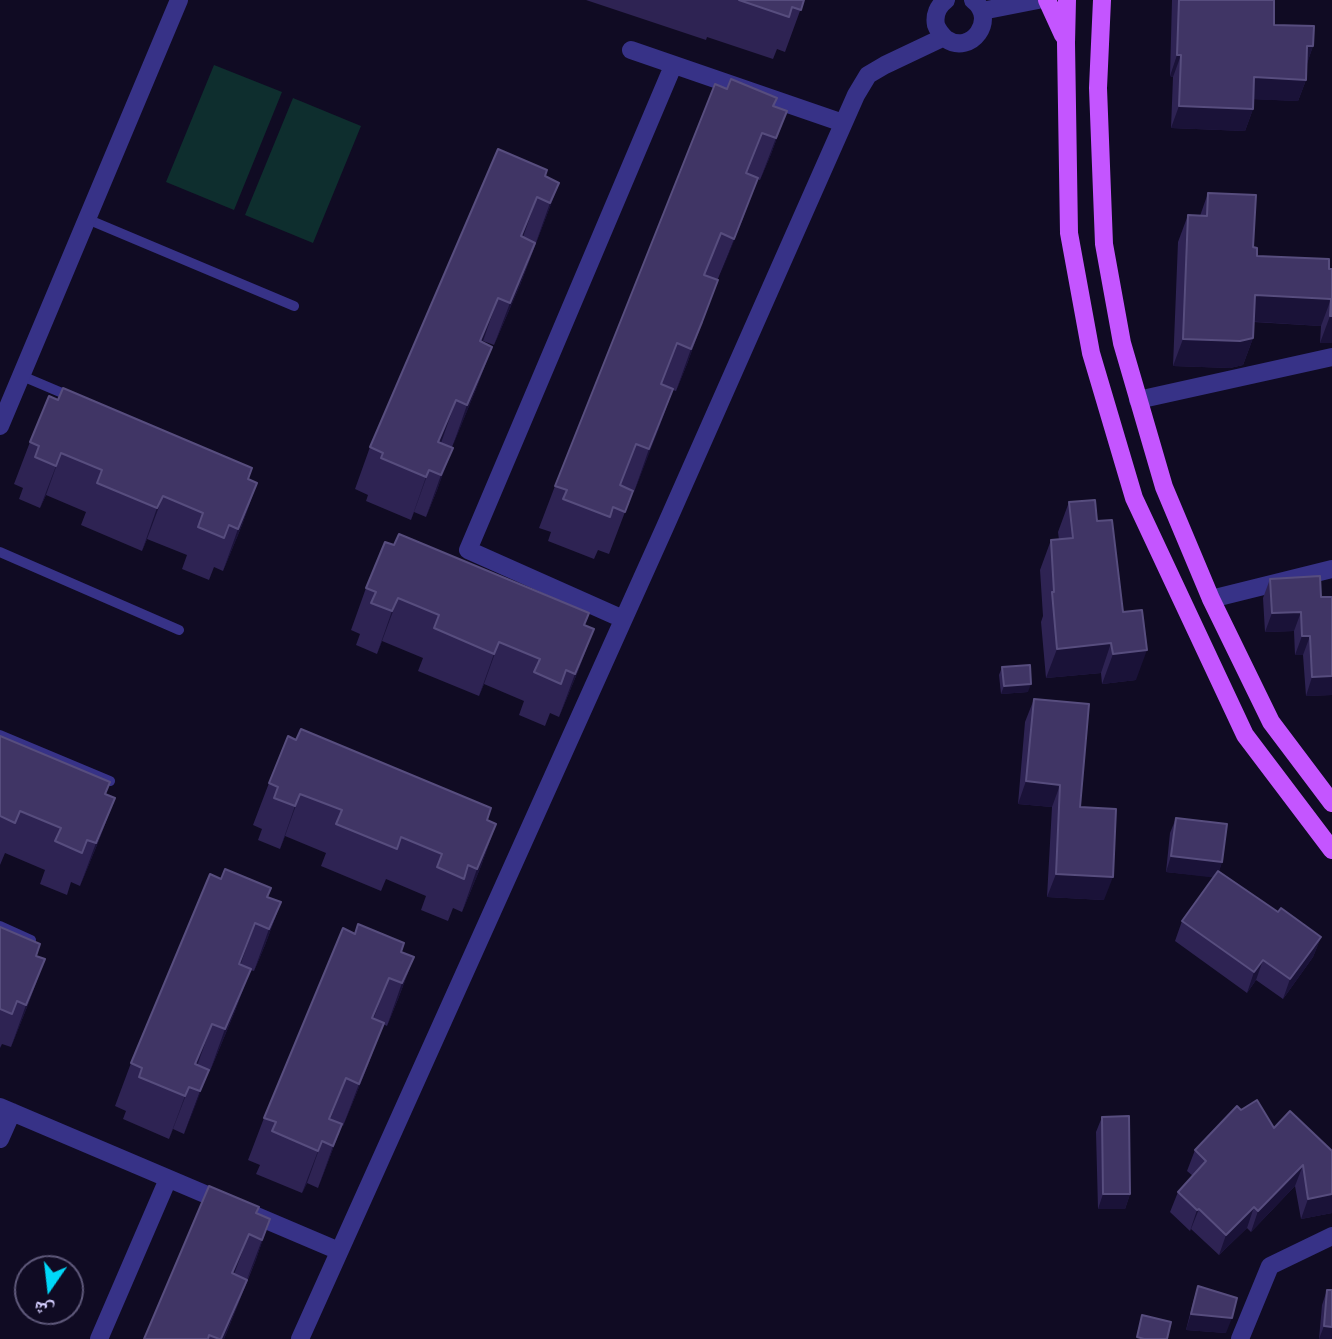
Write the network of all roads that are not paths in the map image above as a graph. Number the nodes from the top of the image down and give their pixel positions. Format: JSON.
{"nodes":[{"id":1,"x":179,"y":0,"type":"edge"},
{"id":2,"x":946,"y":0,"type":"edge"},
{"id":3,"x":1038,"y":0,"type":"edge"},
{"id":4,"x":1047,"y":0,"type":"edge"},
{"id":5,"x":1067,"y":0,"type":"edge"},
{"id":6,"x":1102,"y":0,"type":"edge"},
{"id":7,"x":977,"y":5,"type":"edge"},
{"id":8,"x":944,"y":37,"type":"junction"},
{"id":9,"x":1066,"y":43,"type":"junction"},
{"id":10,"x":631,"y":50,"type":"dead end"},
{"id":11,"x":673,"y":66,"type":"junction"},
{"id":12,"x":843,"y":123,"type":"junction"},
{"id":13,"x":87,"y":219,"type":"junction"},
{"id":14,"x":294,"y":306,"type":"dead end"},
{"id":15,"x":1332,"y":357,"type":"edge"},
{"id":16,"x":22,"y":376,"type":"junction"},
{"id":17,"x":1138,"y":400,"type":"junction"},
{"id":18,"x":82,"y":402,"type":"edge"},
{"id":19,"x":0,"y":426,"type":"edge"},
{"id":20,"x":0,"y":552,"type":"edge"},
{"id":21,"x":1332,"y":569,"type":"edge"},
{"id":22,"x":1211,"y":599,"type":"junction"},
{"id":23,"x":623,"y":619,"type":"junction"},
{"id":24,"x":179,"y":630,"type":"dead end"},
{"id":25,"x":0,"y":734,"type":"edge"},
{"id":26,"x":110,"y":781,"type":"edge"},
{"id":27,"x":1332,"y":803,"type":"edge"},
{"id":28,"x":1332,"y":850,"type":"edge"},
{"id":29,"x":0,"y":926,"type":"edge"},
{"id":30,"x":31,"y":940,"type":"edge"},
{"id":31,"x":6,"y":1110,"type":"edge"},
{"id":32,"x":0,"y":1139,"type":"edge"},
{"id":33,"x":168,"y":1179,"type":"junction"},
{"id":34,"x":1332,"y":1236,"type":"edge"},
{"id":35,"x":340,"y":1251,"type":"junction"},
{"id":36,"x":99,"y":1339,"type":"edge"},
{"id":37,"x":300,"y":1339,"type":"edge"},
{"id":38,"x":1240,"y":1339,"type":"edge"}],
"edges":[{"from":1,"to":13,"type":"street"},
{"from":2,"to":8,"type":"street"},
{"from":3,"to":7,"type":"street"},
{"from":4,"to":9,"type":"main road"},
{"from":5,"to":9,"type":"main road"},
{"from":6,"to":17,"type":"main road"},
{"from":7,"to":8,"type":"street"},
{"from":8,"to":12,"type":"street"},
{"from":9,"to":28,"type":"main road"},
{"from":10,"to":11,"type":"street"},
{"from":11,"to":12,"type":"street"},
{"from":11,"to":23,"type":"street"},
{"from":12,"to":23,"type":"street"},
{"from":13,"to":14,"type":"lane"},
{"from":13,"to":16,"type":"street"},
{"from":15,"to":17,"type":"street"},
{"from":16,"to":18,"type":"lane"},
{"from":16,"to":19,"type":"street"},
{"from":17,"to":22,"type":"main road"},
{"from":20,"to":24,"type":"lane"},
{"from":21,"to":22,"type":"street"},
{"from":22,"to":27,"type":"main road"},
{"from":23,"to":35,"type":"street"},
{"from":25,"to":26,"type":"lane"},
{"from":29,"to":30,"type":"lane"},
{"from":31,"to":32,"type":"street"},
{"from":31,"to":33,"type":"street"},
{"from":33,"to":35,"type":"street"},
{"from":33,"to":36,"type":"street"},
{"from":34,"to":38,"type":"street"},
{"from":35,"to":37,"type":"street"}]}
